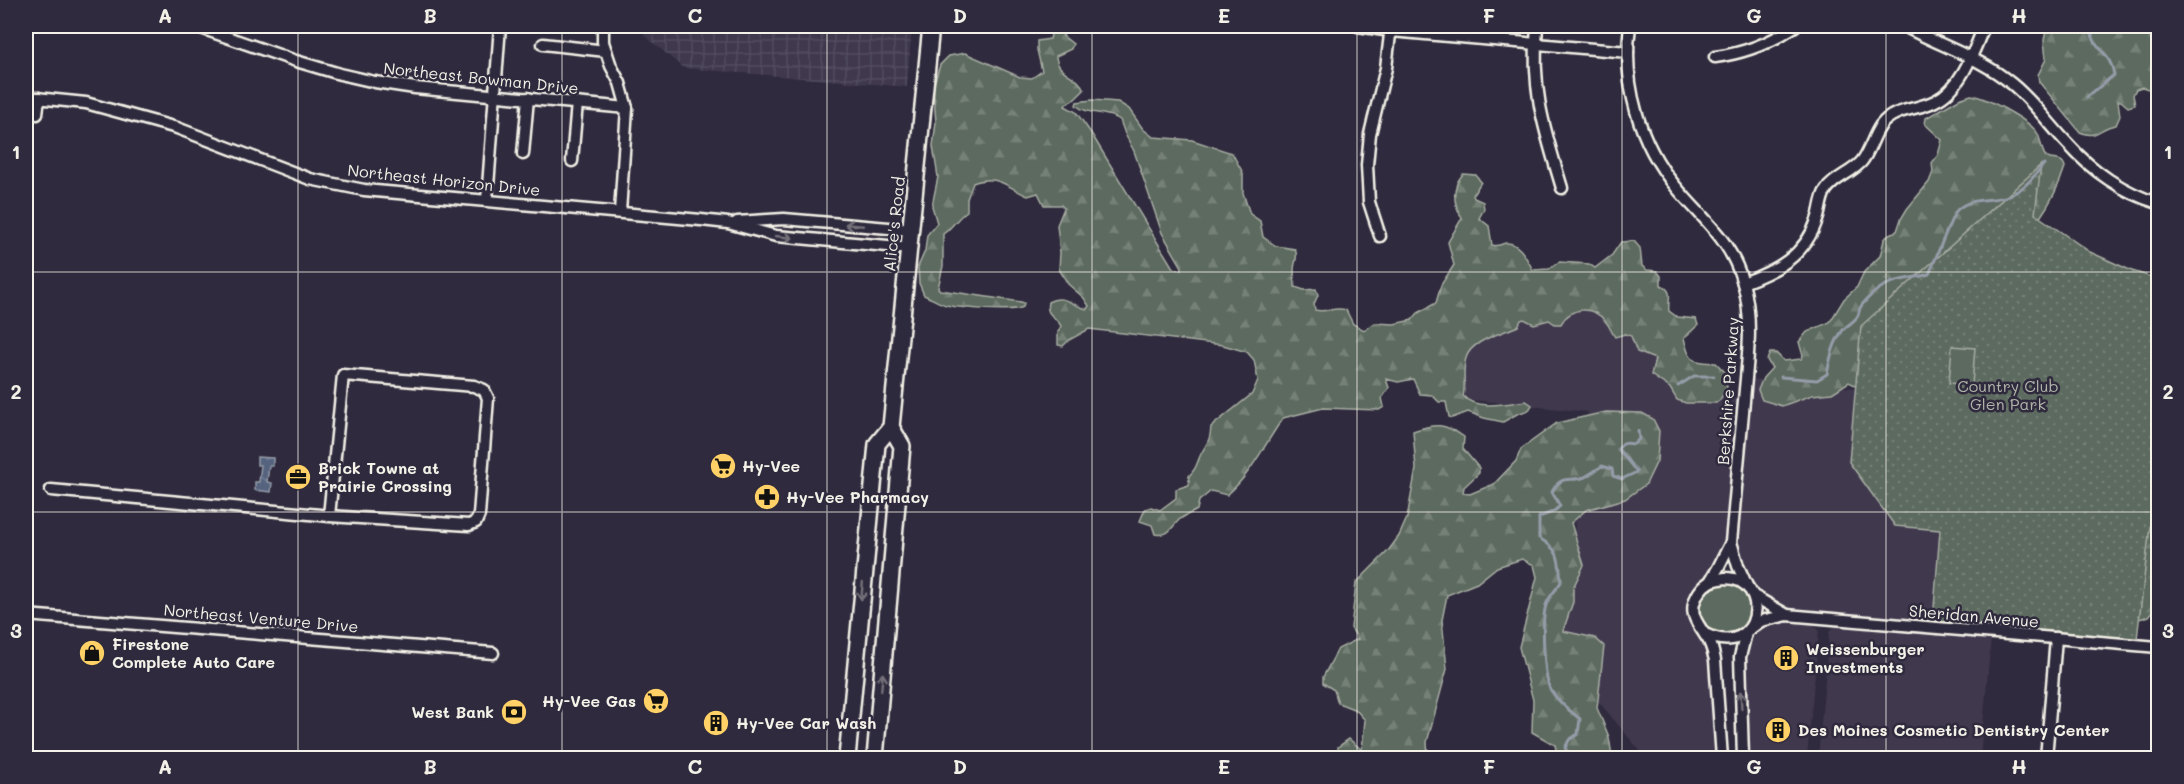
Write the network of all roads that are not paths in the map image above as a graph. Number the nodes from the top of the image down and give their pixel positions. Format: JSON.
{"nodes":[{"id":1,"x":195,"y":26,"type":"edge"},
{"id":2,"x":500,"y":26,"type":"edge"},
{"id":3,"x":603,"y":26,"type":"edge"},
{"id":4,"x":931,"y":26,"type":"edge"},
{"id":5,"x":1358,"y":26,"type":"edge"},
{"id":6,"x":1537,"y":26,"type":"edge"},
{"id":7,"x":1630,"y":26,"type":"edge"},
{"id":8,"x":1796,"y":26,"type":"edge"},
{"id":9,"x":1904,"y":26,"type":"edge"},
{"id":10,"x":1984,"y":26,"type":"edge"},
{"id":11,"x":1391,"y":28,"type":"edge"},
{"id":12,"x":543,"y":44,"type":"dead end"},
{"id":13,"x":1535,"y":44,"type":"junction"},
{"id":14,"x":606,"y":51,"type":"junction"},
{"id":15,"x":1628,"y":52,"type":"junction"},
{"id":16,"x":1715,"y":57,"type":"dead end"},
{"id":17,"x":1970,"y":57,"type":"junction"},
{"id":18,"x":495,"y":95,"type":"junction"},
{"id":19,"x":26,"y":97,"type":"edge"},
{"id":20,"x":528,"y":98,"type":"junction"},
{"id":21,"x":39,"y":99,"type":"junction"},
{"id":22,"x":577,"y":103,"type":"junction"},
{"id":23,"x":627,"y":108,"type":"junction"},
{"id":24,"x":37,"y":114,"type":"dead end"},
{"id":25,"x":523,"y":154,"type":"dead end"},
{"id":26,"x":572,"y":161,"type":"dead end"},
{"id":27,"x":1562,"y":188,"type":"dead end"},
{"id":28,"x":487,"y":200,"type":"junction"},
{"id":29,"x":2158,"y":204,"type":"edge"},
{"id":30,"x":620,"y":212,"type":"junction"},
{"id":31,"x":728,"y":223,"type":"junction"},
{"id":32,"x":912,"y":230,"type":"junction"},
{"id":33,"x":1380,"y":236,"type":"dead end"},
{"id":34,"x":910,"y":248,"type":"junction"},
{"id":35,"x":1743,"y":283,"type":"junction"},
{"id":36,"x":891,"y":427,"type":"junction"},
{"id":37,"x":51,"y":490,"type":"dead end"},
{"id":38,"x":329,"y":516,"type":"junction"},
{"id":39,"x":1731,"y":542,"type":"junction"},
{"id":40,"x":1708,"y":583,"type":"junction"},
{"id":41,"x":1751,"y":592,"type":"junction"},
{"id":42,"x":26,"y":615,"type":"edge"},
{"id":43,"x":1787,"y":615,"type":"junction"},
{"id":44,"x":1748,"y":631,"type":"junction"},
{"id":45,"x":1705,"y":634,"type":"junction"},
{"id":46,"x":2056,"y":638,"type":"junction"},
{"id":47,"x":2158,"y":647,"type":"edge"},
{"id":48,"x":493,"y":653,"type":"dead end"},
{"id":49,"x":847,"y":759,"type":"edge"},
{"id":50,"x":875,"y":759,"type":"edge"},
{"id":51,"x":1722,"y":759,"type":"edge"},
{"id":52,"x":1743,"y":759,"type":"edge"},
{"id":53,"x":2046,"y":759,"type":"edge"}],
"edges":[{"from":1,"to":18,"type":"street","name":"Northeast Bowman Drive"},
{"from":2,"to":18,"type":"street"},
{"from":3,"to":14,"type":"street"},
{"from":4,"to":32,"type":"main road","name":"Alice's Road"},
{"from":5,"to":11,"type":"street"},
{"from":6,"to":13,"type":"street"},
{"from":7,"to":15,"type":"street","name":"Berkshire Parkway"},
{"from":8,"to":16,"type":"street"},
{"from":9,"to":17,"type":"street"},
{"from":10,"to":17,"type":"street"},
{"from":11,"to":13,"type":"street"},
{"from":11,"to":33,"type":"street"},
{"from":12,"to":14,"type":"street"},
{"from":13,"to":15,"type":"street"},
{"from":13,"to":27,"type":"street"},
{"from":14,"to":23,"type":"street"},
{"from":15,"to":35,"type":"street","name":"Berkshire Parkway"},
{"from":17,"to":29,"type":"street"},
{"from":17,"to":35,"type":"street"},
{"from":18,"to":20,"type":"street","name":"Northeast Bowman Drive"},
{"from":18,"to":28,"type":"street"},
{"from":19,"to":21,"type":"street","name":"Northeast Horizon Drive"},
{"from":20,"to":22,"type":"street","name":"Northeast Bowman Drive"},
{"from":20,"to":25,"type":"street"},
{"from":21,"to":24,"type":"street"},
{"from":21,"to":28,"type":"street","name":"Northeast Horizon Drive"},
{"from":22,"to":23,"type":"street","name":"Northeast Bowman Drive"},
{"from":22,"to":26,"type":"street"},
{"from":23,"to":30,"type":"street"},
{"from":28,"to":30,"type":"street","name":"Northeast Horizon Drive"},
{"from":30,"to":31,"type":"street","name":"Northeast Horizon Drive"},
{"from":32,"to":31,"type":"street","name":"Northeast Horizon Drive","one_way":true},
{"from":31,"to":34,"type":"street","name":"Northeast Horizon Drive","one_way":true},
{"from":32,"to":34,"type":"main road","name":"Alice's Road"},
{"from":34,"to":36,"type":"main road","name":"Alice's Road"},
{"from":35,"to":39,"type":"street","name":"Berkshire Parkway"},
{"from":36,"to":49,"type":"main road","name":"Alice's Road","one_way":true},
{"from":50,"to":36,"type":"main road","name":"Alice's Road","one_way":true},
{"from":37,"to":38,"type":"street"},
{"from":38,"to":38,"type":"street"},
{"from":39,"to":40,"type":"street","name":"Berkshire Parkway"},
{"from":39,"to":41,"type":"street","name":"Berkshire Parkway"},
{"from":40,"to":41,"type":"street"},
{"from":40,"to":45,"type":"street"},
{"from":41,"to":43,"type":"street","name":"Sheridan Avenue"},
{"from":41,"to":44,"type":"street"},
{"from":42,"to":48,"type":"street","name":"Northeast Venture Drive"},
{"from":43,"to":44,"type":"street","name":"Sheridan Avenue"},
{"from":43,"to":46,"type":"street","name":"Sheridan Avenue"},
{"from":44,"to":45,"type":"street"},
{"from":52,"to":44,"type":"street","one_way":true},
{"from":45,"to":51,"type":"street"},
{"from":46,"to":47,"type":"street","name":"Sheridan Avenue"},
{"from":46,"to":53,"type":"street"}]}
